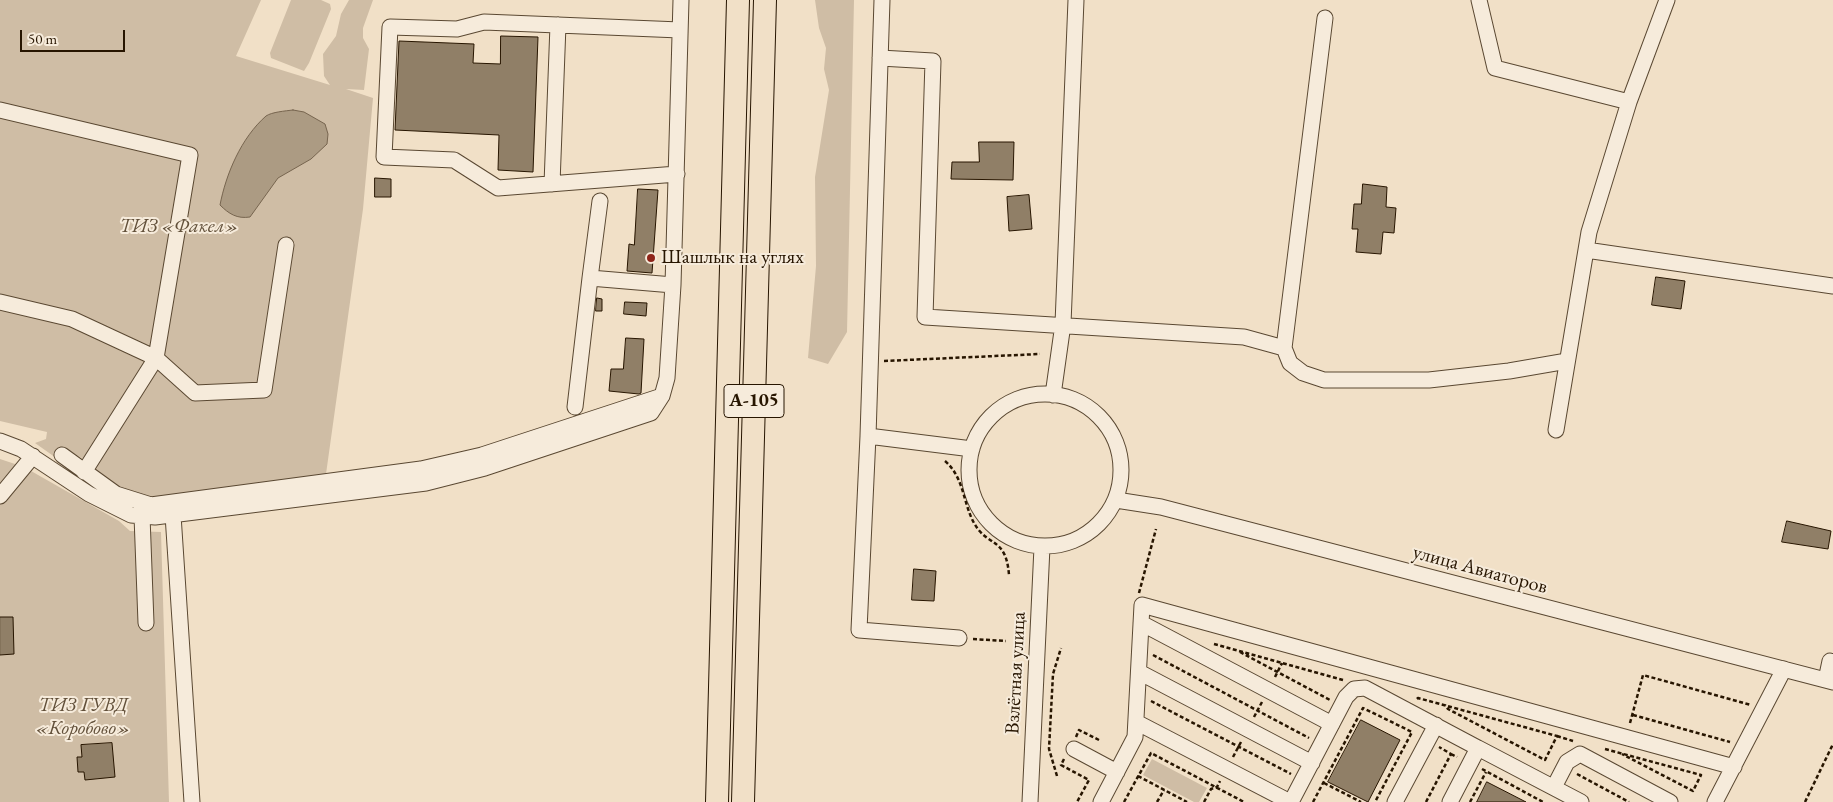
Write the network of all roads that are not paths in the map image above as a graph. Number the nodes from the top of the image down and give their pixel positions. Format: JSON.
{"nodes":[{"id":1,"x":681,"y":0,"type":"edge"},
{"id":2,"x":738,"y":0,"type":"edge"},
{"id":3,"x":765,"y":0,"type":"edge"},
{"id":4,"x":882,"y":0,"type":"edge"},
{"id":5,"x":1076,"y":0,"type":"edge"},
{"id":6,"x":1479,"y":0,"type":"edge"},
{"id":7,"x":1668,"y":0,"type":"edge"},
{"id":8,"x":1325,"y":18,"type":"dead end"},
{"id":9,"x":558,"y":25,"type":"junction"},
{"id":10,"x":680,"y":30,"type":"junction"},
{"id":11,"x":880,"y":58,"type":"junction"},
{"id":12,"x":1628,"y":102,"type":"junction"},
{"id":13,"x":0,"y":110,"type":"edge"},
{"id":14,"x":677,"y":174,"type":"junction"},
{"id":15,"x":552,"y":184,"type":"junction"},
{"id":16,"x":600,"y":201,"type":"dead end"},
{"id":17,"x":286,"y":245,"type":"dead end"},
{"id":18,"x":1586,"y":250,"type":"junction"},
{"id":19,"x":590,"y":278,"type":"junction"},
{"id":20,"x":673,"y":285,"type":"junction"},
{"id":21,"x":1833,"y":286,"type":"edge"},
{"id":22,"x":0,"y":302,"type":"edge"},
{"id":23,"x":1063,"y":324,"type":"junction"},
{"id":24,"x":1284,"y":348,"type":"junction"},
{"id":25,"x":156,"y":358,"type":"junction"},
{"id":26,"x":1567,"y":361,"type":"junction"},
{"id":27,"x":1053,"y":395,"type":"junction"},
{"id":28,"x":662,"y":396,"type":"junction"},
{"id":29,"x":575,"y":407,"type":"dead end"},
{"id":30,"x":1556,"y":430,"type":"dead end"},
{"id":31,"x":868,"y":436,"type":"junction"},
{"id":32,"x":0,"y":441,"type":"edge"},
{"id":33,"x":972,"y":449,"type":"junction"},
{"id":34,"x":62,"y":455,"type":"dead end"},
{"id":35,"x":33,"y":456,"type":"junction"},
{"id":36,"x":84,"y":472,"type":"junction"},
{"id":37,"x":0,"y":496,"type":"edge"},
{"id":38,"x":1116,"y":500,"type":"junction"},
{"id":39,"x":173,"y":515,"type":"junction"},
{"id":40,"x":142,"y":516,"type":"junction"},
{"id":41,"x":1042,"y":546,"type":"junction"},
{"id":42,"x":146,"y":623,"type":"dead end"},
{"id":43,"x":1141,"y":623,"type":"junction"},
{"id":44,"x":959,"y":638,"type":"road end"},
{"id":45,"x":1830,"y":661,"type":"dead end"},
{"id":46,"x":1784,"y":670,"type":"junction"},
{"id":47,"x":1139,"y":672,"type":"junction"},
{"id":48,"x":1830,"y":681,"type":"edge"},
{"id":49,"x":1136,"y":722,"type":"junction"},
{"id":50,"x":1332,"y":724,"type":"junction"},
{"id":51,"x":1436,"y":725,"type":"junction"},
{"id":52,"x":1478,"y":748,"type":"junction"},
{"id":53,"x":1074,"y":749,"type":"dead end"},
{"id":54,"x":1312,"y":763,"type":"junction"},
{"id":55,"x":1734,"y":767,"type":"junction"},
{"id":56,"x":1117,"y":772,"type":"junction"},
{"id":57,"x":1554,"y":787,"type":"junction"},
{"id":58,"x":192,"y":802,"type":"edge"},
{"id":59,"x":717,"y":802,"type":"edge"},
{"id":60,"x":743,"y":802,"type":"edge"},
{"id":61,"x":1030,"y":802,"type":"edge"},
{"id":62,"x":1101,"y":802,"type":"edge"},
{"id":63,"x":1291,"y":802,"type":"edge"},
{"id":64,"x":1394,"y":802,"type":"edge"},
{"id":65,"x":1450,"y":802,"type":"edge"},
{"id":66,"x":1581,"y":802,"type":"edge"},
{"id":67,"x":1670,"y":802,"type":"edge"},
{"id":68,"x":1715,"y":802,"type":"edge"}],
"edges":[{"from":1,"to":10,"type":"street"},
{"from":2,"to":59,"type":"highway","number":"А-105"},
{"from":3,"to":60,"type":"highway","number":"А-105"},
{"from":4,"to":11,"type":"street"},
{"from":5,"to":23,"type":"street"},
{"from":6,"to":12,"type":"street"},
{"from":7,"to":12,"type":"street"},
{"from":8,"to":24,"type":"street"},
{"from":9,"to":10,"type":"street"},
{"from":9,"to":15,"type":"street"},
{"from":9,"to":15,"type":"street"},
{"from":10,"to":14,"type":"street"},
{"from":11,"to":23,"type":"street"},
{"from":11,"to":31,"type":"street"},
{"from":12,"to":18,"type":"street"},
{"from":13,"to":25,"type":"street"},
{"from":14,"to":15,"type":"street"},
{"from":14,"to":20,"type":"street"},
{"from":16,"to":19,"type":"street"},
{"from":17,"to":25,"type":"street"},
{"from":18,"to":21,"type":"street"},
{"from":18,"to":26,"type":"street"},
{"from":19,"to":20,"type":"street"},
{"from":19,"to":29,"type":"street"},
{"from":20,"to":28,"type":"street"},
{"from":22,"to":25,"type":"street"},
{"from":23,"to":24,"type":"street"},
{"from":23,"to":27,"type":"street"},
{"from":24,"to":26,"type":"street"},
{"from":25,"to":36,"type":"street"},
{"from":26,"to":30,"type":"street"},
{"from":27,"to":33,"type":"street"},
{"from":27,"to":38,"type":"street"},
{"from":28,"to":36,"type":"street"},
{"from":28,"to":39,"type":"street"},
{"from":31,"to":33,"type":"street"},
{"from":31,"to":44,"type":"street"},
{"from":32,"to":35,"type":"street"},
{"from":33,"to":41,"type":"street"},
{"from":34,"to":36,"type":"street"},
{"from":35,"to":37,"type":"street"},
{"from":35,"to":40,"type":"street"},
{"from":38,"to":41,"type":"street"},
{"from":38,"to":46,"type":"street","name":"улица Авиаторов"},
{"from":39,"to":40,"type":"street"},
{"from":39,"to":58,"type":"street"},
{"from":40,"to":42,"type":"street"},
{"from":41,"to":61,"type":"street","name":"Взлётная улица"},
{"from":43,"to":47,"type":"street"},
{"from":43,"to":50,"type":"street"},
{"from":43,"to":55,"type":"street"},
{"from":45,"to":48,"type":"street"},
{"from":46,"to":48,"type":"street","name":"улица Авиаторов"},
{"from":46,"to":55,"type":"street"},
{"from":47,"to":49,"type":"street"},
{"from":47,"to":54,"type":"street"},
{"from":49,"to":56,"type":"street"},
{"from":49,"to":63,"type":"street"},
{"from":50,"to":51,"type":"street"},
{"from":50,"to":54,"type":"street"},
{"from":51,"to":52,"type":"street"},
{"from":51,"to":64,"type":"street"},
{"from":52,"to":57,"type":"street"},
{"from":52,"to":65,"type":"street"},
{"from":53,"to":56,"type":"street"},
{"from":54,"to":63,"type":"street"},
{"from":55,"to":68,"type":"street"},
{"from":56,"to":62,"type":"street"},
{"from":57,"to":66,"type":"street"},
{"from":57,"to":67,"type":"street"}]}
